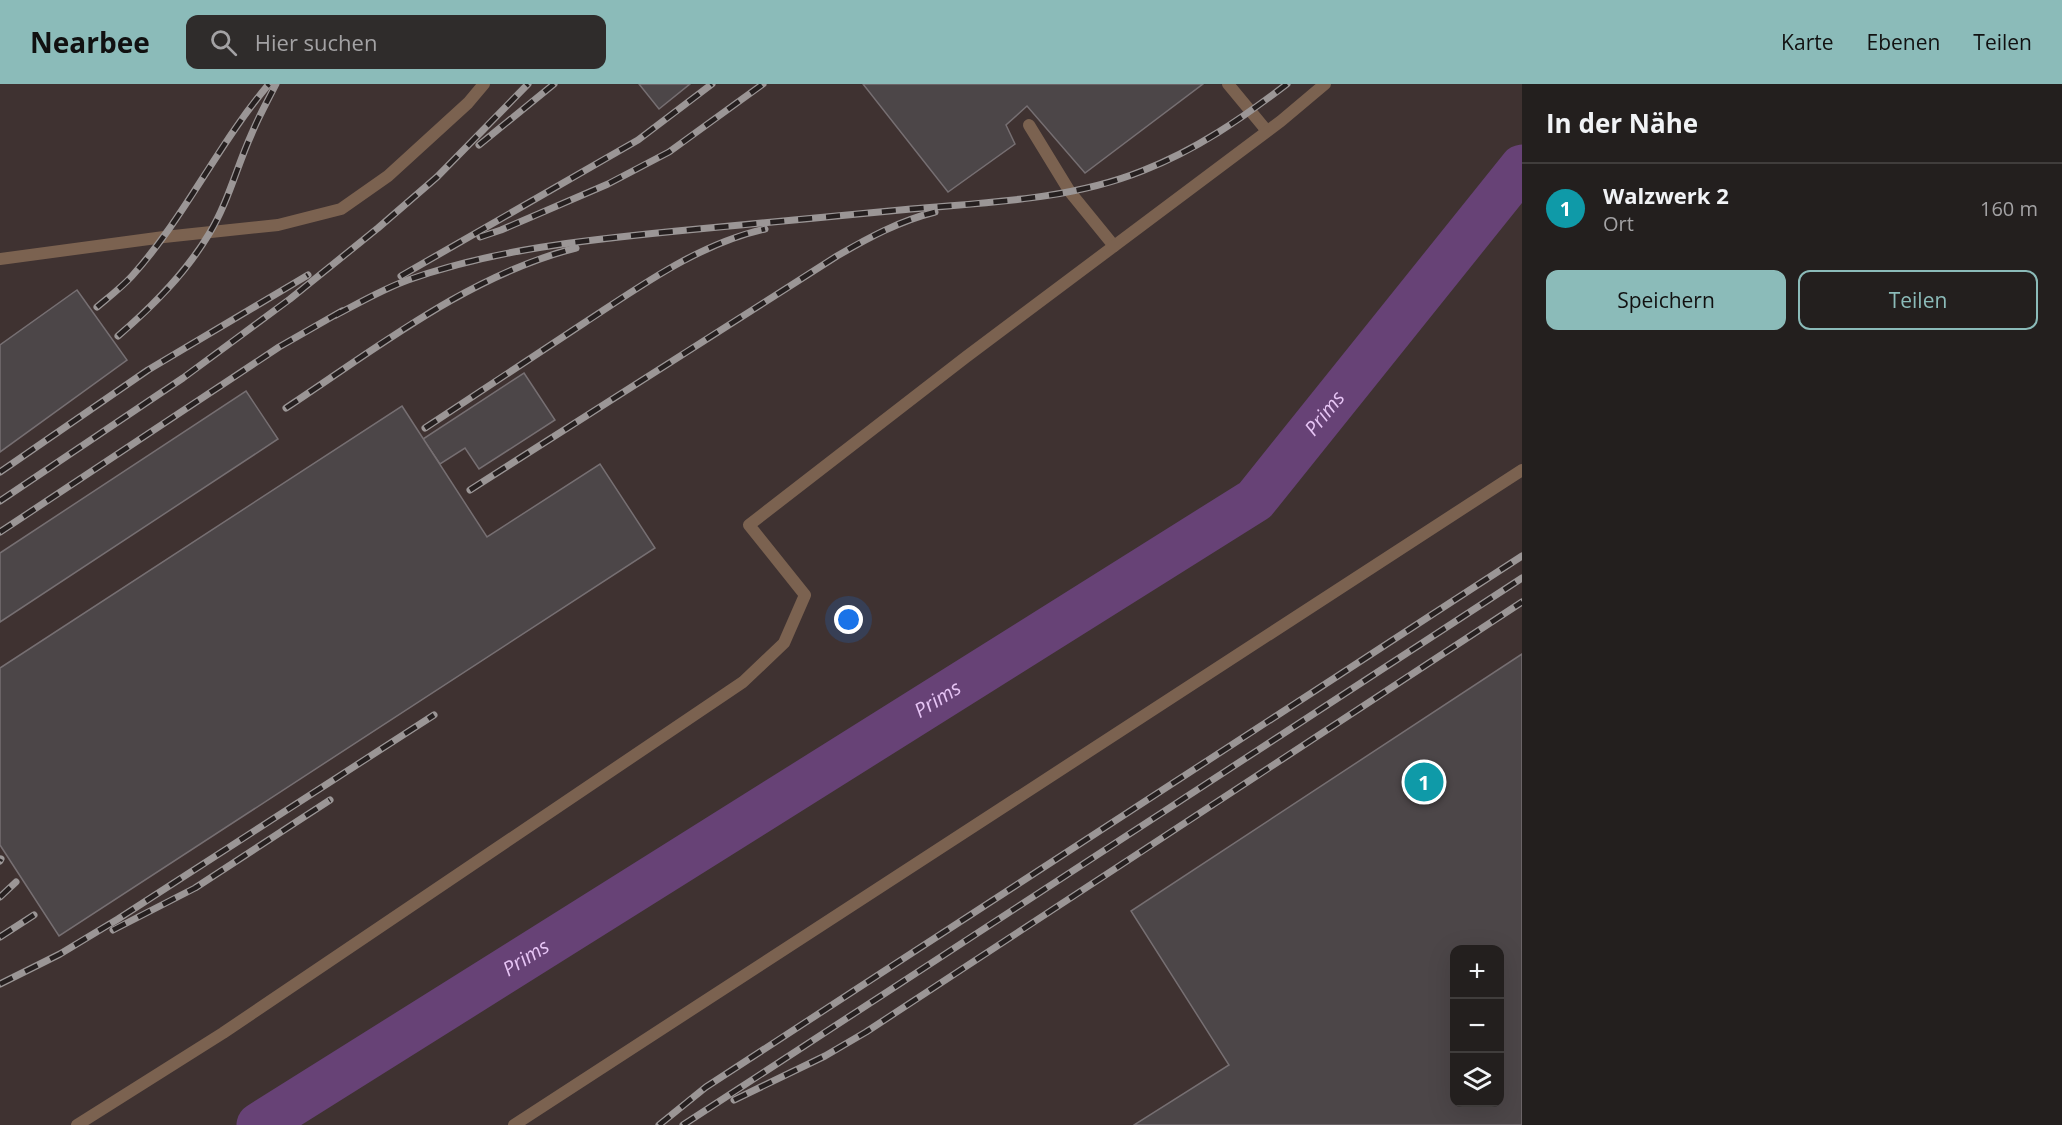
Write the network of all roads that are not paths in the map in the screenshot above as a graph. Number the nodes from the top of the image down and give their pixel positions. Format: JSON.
{"nodes":[{"id":1,"x":484,"y":84,"type":"edge"},
{"id":2,"x":1228,"y":84,"type":"edge"},
{"id":3,"x":1325,"y":84,"type":"edge"},
{"id":4,"x":1029,"y":125,"type":"dead end"},
{"id":5,"x":1267,"y":131,"type":"junction"},
{"id":6,"x":1114,"y":246,"type":"junction"},
{"id":7,"x":0,"y":259,"type":"edge"},
{"id":8,"x":1522,"y":470,"type":"edge"},
{"id":9,"x":77,"y":1125,"type":"edge"},
{"id":10,"x":514,"y":1125,"type":"edge"}],
"edges":[{"from":1,"to":7,"type":"lane"},
{"from":2,"to":5,"type":"lane"},
{"from":3,"to":5,"type":"lane"},
{"from":4,"to":6,"type":"lane"},
{"from":5,"to":6,"type":"lane"},
{"from":6,"to":9,"type":"lane"},
{"from":8,"to":10,"type":"lane"}]}
